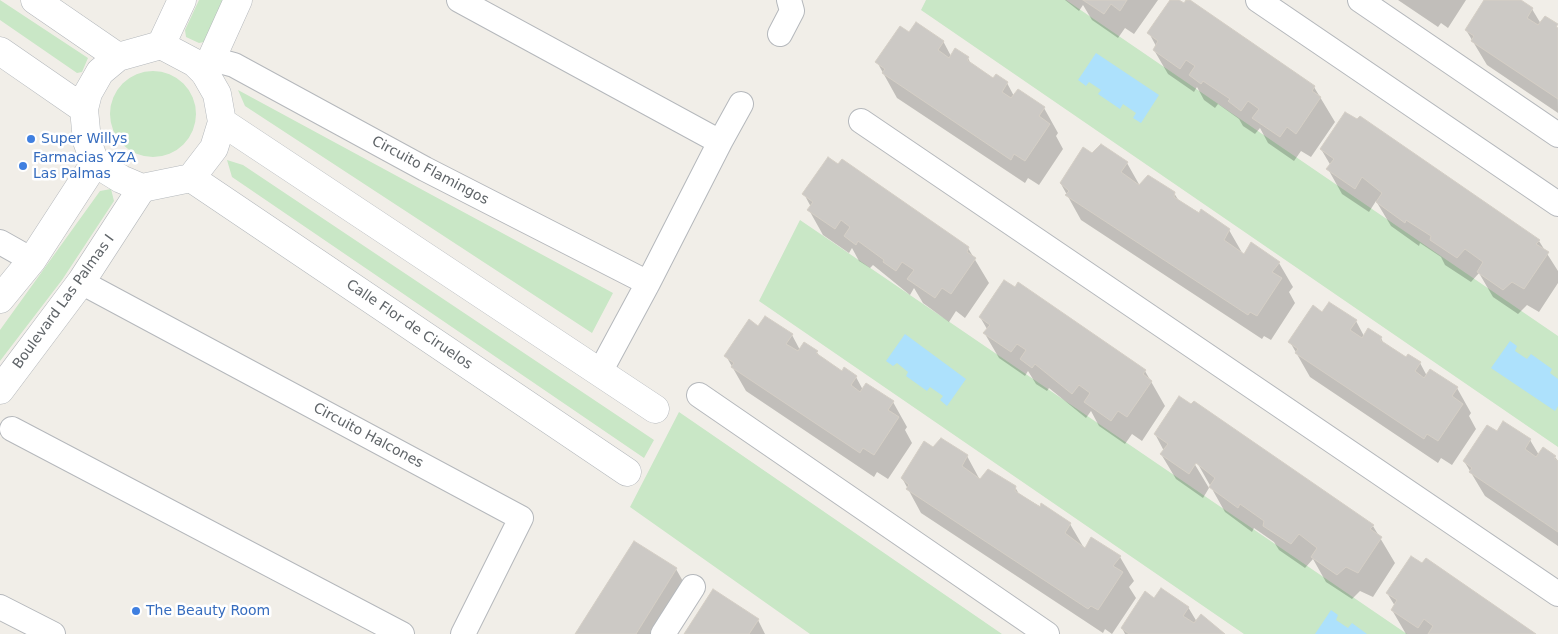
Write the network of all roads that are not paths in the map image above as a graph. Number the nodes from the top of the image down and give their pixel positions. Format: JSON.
{"nodes":[{"id":1,"x":35,"y":0,"type":"edge"},
{"id":2,"x":182,"y":0,"type":"edge"},
{"id":3,"x":238,"y":0,"type":"edge"},
{"id":4,"x":459,"y":0,"type":"edge"},
{"id":5,"x":789,"y":0,"type":"edge"},
{"id":6,"x":1258,"y":0,"type":"edge"},
{"id":7,"x":1360,"y":0,"type":"edge"},
{"id":8,"x":780,"y":34,"type":"dead end"},
{"id":9,"x":161,"y":45,"type":"junction"},
{"id":10,"x":0,"y":51,"type":"edge"},
{"id":11,"x":118,"y":57,"type":"junction"},
{"id":12,"x":208,"y":66,"type":"junction"},
{"id":13,"x":741,"y":104,"type":"dead end"},
{"id":14,"x":84,"y":109,"type":"junction"},
{"id":15,"x":861,"y":121,"type":"dead end"},
{"id":16,"x":222,"y":122,"type":"junction"},
{"id":17,"x":1558,"y":135,"type":"edge"},
{"id":18,"x":720,"y":142,"type":"junction"},
{"id":19,"x":95,"y":163,"type":"junction"},
{"id":20,"x":191,"y":178,"type":"junction"},
{"id":21,"x":142,"y":188,"type":"junction"},
{"id":22,"x":1558,"y":204,"type":"edge"},
{"id":23,"x":0,"y":242,"type":"edge"},
{"id":24,"x":32,"y":260,"type":"junction"},
{"id":25,"x":648,"y":283,"type":"junction"},
{"id":26,"x":91,"y":288,"type":"junction"},
{"id":27,"x":0,"y":299,"type":"edge"},
{"id":28,"x":600,"y":372,"type":"junction"},
{"id":29,"x":0,"y":390,"type":"edge"},
{"id":30,"x":699,"y":395,"type":"dead end"},
{"id":31,"x":655,"y":409,"type":"dead end"},
{"id":32,"x":12,"y":429,"type":"dead end"},
{"id":33,"x":627,"y":472,"type":"dead end"},
{"id":34,"x":693,"y":587,"type":"dead end"},
{"id":35,"x":1558,"y":594,"type":"edge"},
{"id":36,"x":0,"y":607,"type":"edge"},
{"id":37,"x":53,"y":634,"type":"edge"},
{"id":38,"x":402,"y":634,"type":"edge"},
{"id":39,"x":463,"y":634,"type":"edge"},
{"id":40,"x":663,"y":634,"type":"edge"},
{"id":41,"x":1047,"y":634,"type":"edge"}],
"edges":[{"from":1,"to":11,"type":"main road"},
{"from":2,"to":9,"type":"main road"},
{"from":3,"to":12,"type":"main road"},
{"from":4,"to":18,"type":"street"},
{"from":5,"to":8,"type":"street"},
{"from":6,"to":22,"type":"street"},
{"from":7,"to":17,"type":"street"},
{"from":9,"to":11,"type":"main road"},
{"from":9,"to":12,"type":"main road"},
{"from":10,"to":14,"type":"main road"},
{"from":11,"to":14,"type":"main road"},
{"from":12,"to":16,"type":"main road"},
{"from":12,"to":25,"type":"street","name":"Circuito Flamingos"},
{"from":13,"to":18,"type":"street"},
{"from":14,"to":19,"type":"main road"},
{"from":15,"to":35,"type":"street"},
{"from":16,"to":20,"type":"main road"},
{"from":16,"to":28,"type":"main road"},
{"from":18,"to":25,"type":"street"},
{"from":19,"to":21,"type":"main road"},
{"from":19,"to":24,"type":"main road"},
{"from":20,"to":21,"type":"main road"},
{"from":20,"to":33,"type":"main road","name":"Calle Flor de Ciruelos"},
{"from":21,"to":26,"type":"main road","name":"Boulevard Las Palmas I"},
{"from":23,"to":24,"type":"street"},
{"from":24,"to":27,"type":"main road"},
{"from":25,"to":28,"type":"street"},
{"from":26,"to":29,"type":"main road","name":"Boulevard Las Palmas I"},
{"from":26,"to":39,"type":"street","name":"Circuito Halcones"},
{"from":28,"to":31,"type":"main road"},
{"from":30,"to":41,"type":"street"},
{"from":32,"to":38,"type":"street"},
{"from":34,"to":40,"type":"street"},
{"from":36,"to":37,"type":"street"}]}
